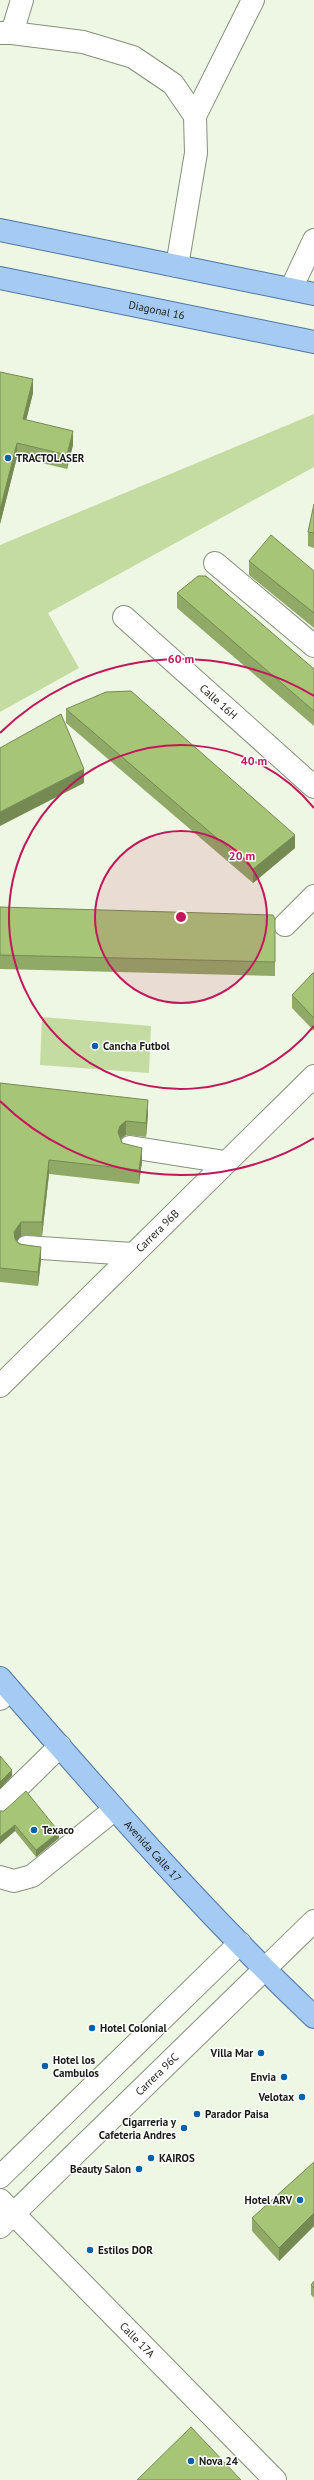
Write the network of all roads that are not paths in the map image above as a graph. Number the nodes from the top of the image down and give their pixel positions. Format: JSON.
{"nodes":[{"id":1,"x":22,"y":0,"type":"edge"},
{"id":2,"x":253,"y":0,"type":"edge"},
{"id":3,"x":6,"y":33,"type":"edge"},
{"id":4,"x":195,"y":116,"type":"junction"},
{"id":5,"x":0,"y":230,"type":"edge"},
{"id":6,"x":314,"y":240,"type":"edge"},
{"id":7,"x":177,"y":266,"type":"junction"},
{"id":8,"x":0,"y":278,"type":"edge"},
{"id":9,"x":291,"y":289,"type":"junction"},
{"id":10,"x":314,"y":294,"type":"edge"},
{"id":11,"x":314,"y":342,"type":"edge"},
{"id":12,"x":215,"y":563,"type":"dead end"},
{"id":13,"x":124,"y":617,"type":"dead end"},
{"id":14,"x":314,"y":646,"type":"edge"},
{"id":15,"x":314,"y":787,"type":"edge"},
{"id":16,"x":314,"y":896,"type":"edge"},
{"id":17,"x":285,"y":925,"type":"dead end"},
{"id":18,"x":314,"y":1076,"type":"edge"},
{"id":19,"x":130,"y":1147,"type":"edge"},
{"id":20,"x":226,"y":1162,"type":"junction"},
{"id":21,"x":26,"y":1248,"type":"edge"},
{"id":22,"x":132,"y":1254,"type":"junction"},
{"id":23,"x":0,"y":1386,"type":"edge"},
{"id":24,"x":3,"y":1689,"type":"edge"},
{"id":25,"x":60,"y":1746,"type":"junction"},
{"id":26,"x":0,"y":1805,"type":"edge"},
{"id":27,"x":115,"y":1809,"type":"junction"},
{"id":28,"x":0,"y":1877,"type":"edge"},
{"id":29,"x":314,"y":1921,"type":"edge"},
{"id":30,"x":240,"y":1943,"type":"junction"},
{"id":31,"x":265,"y":1968,"type":"junction"},
{"id":32,"x":314,"y":2017,"type":"edge"},
{"id":33,"x":0,"y":2177,"type":"edge"},
{"id":34,"x":5,"y":2214,"type":"edge"},
{"id":35,"x":275,"y":2480,"type":"edge"}],
"edges":[{"from":1,"to":3,"type":"street"},
{"from":2,"to":4,"type":"street"},
{"from":3,"to":4,"type":"street"},
{"from":4,"to":7,"type":"street"},
{"from":5,"to":7,"type":"main road"},
{"from":6,"to":9,"type":"street"},
{"from":7,"to":9,"type":"main road"},
{"from":8,"to":11,"type":"main road","name":"Diagonal 16"},
{"from":9,"to":10,"type":"main road"},
{"from":12,"to":14,"type":"street"},
{"from":13,"to":15,"type":"street","name":"Calle 16H"},
{"from":16,"to":17,"type":"street"},
{"from":18,"to":20,"type":"street","name":"Carrera 96B"},
{"from":19,"to":20,"type":"street"},
{"from":20,"to":22,"type":"street","name":"Carrera 96B"},
{"from":21,"to":22,"type":"street"},
{"from":22,"to":23,"type":"street","name":"Carrera 96B"},
{"from":24,"to":25,"type":"main road","name":"Avenida Calle 17"},
{"from":25,"to":26,"type":"street"},
{"from":25,"to":27,"type":"main road","name":"Avenida Calle 17"},
{"from":27,"to":28,"type":"street"},
{"from":27,"to":30,"type":"main road","name":"Avenida Calle 17"},
{"from":29,"to":31,"type":"street","name":"Carrera 96C"},
{"from":30,"to":31,"type":"main road","name":"Avenida Calle 17"},
{"from":30,"to":33,"type":"street"},
{"from":31,"to":32,"type":"main road","name":"Avenida Calle 17"},
{"from":31,"to":34,"type":"street","name":"Carrera 96C"},
{"from":34,"to":35,"type":"street","name":"Calle 17A"}]}
